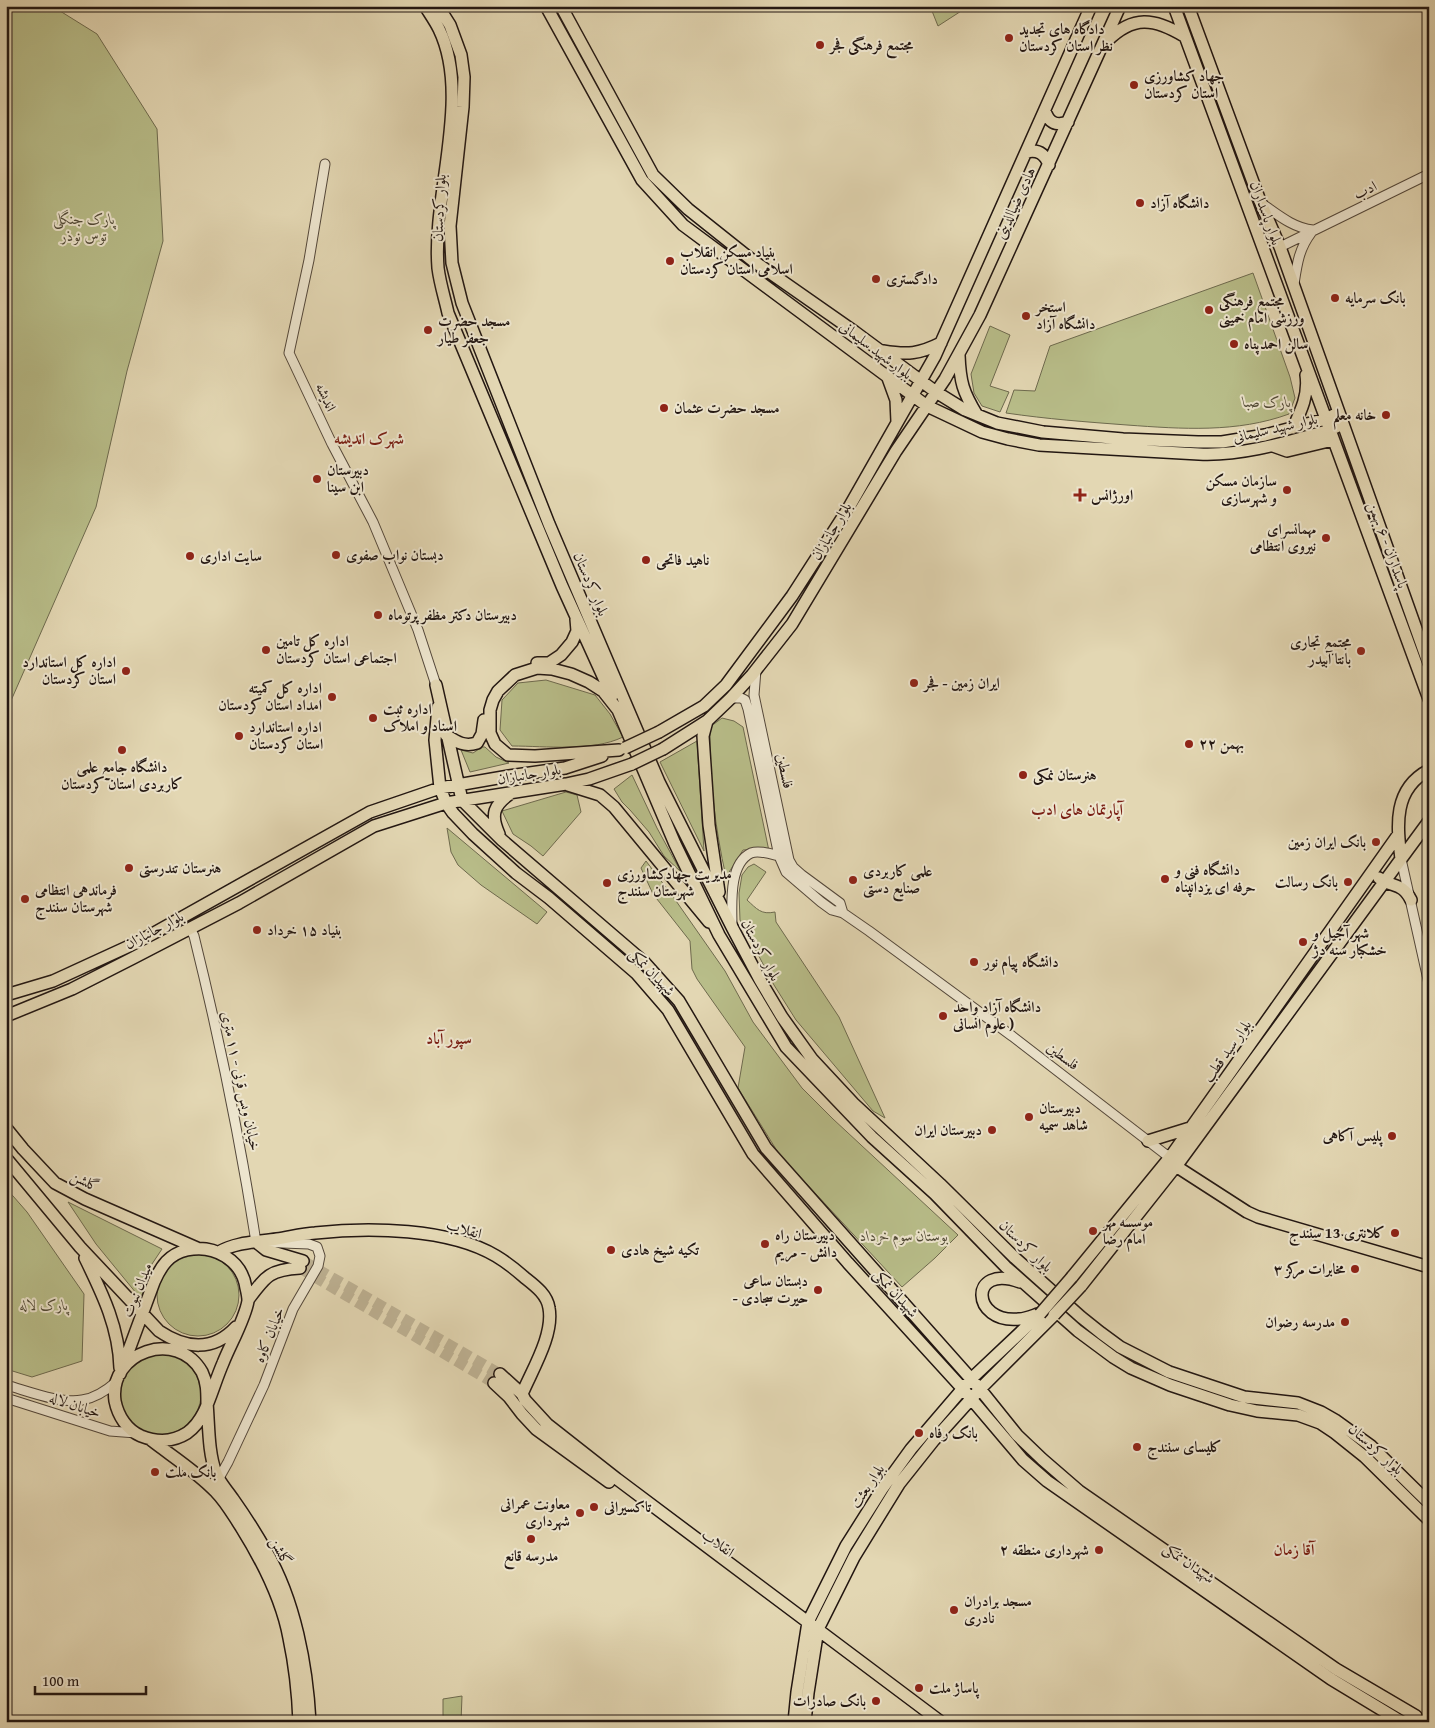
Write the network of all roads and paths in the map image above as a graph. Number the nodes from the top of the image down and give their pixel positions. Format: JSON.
{"nodes":[{"id":1,"x":425,"y":6,"type":"edge"},
{"id":2,"x":438,"y":6,"type":"edge"},
{"id":3,"x":546,"y":6,"type":"edge"},
{"id":4,"x":561,"y":6,"type":"edge"},
{"id":5,"x":1091,"y":6,"type":"edge"},
{"id":6,"x":1120,"y":6,"type":"edge"},
{"id":7,"x":1174,"y":6,"type":"edge"},
{"id":8,"x":1188,"y":6,"type":"edge"},
{"id":9,"x":1184,"y":36,"type":"junction"},
{"id":10,"x":1102,"y":46,"type":"junction"},
{"id":11,"x":608,"y":93,"type":"junction"},
{"id":12,"x":597,"y":99,"type":"junction"},
{"id":13,"x":617,"y":110,"type":"junction"},
{"id":14,"x":1045,"y":111,"type":"junction"},
{"id":15,"x":606,"y":116,"type":"junction"},
{"id":16,"x":1068,"y":122,"type":"junction"},
{"id":17,"x":1026,"y":152,"type":"junction"},
{"id":18,"x":326,"y":164,"type":"dead end"},
{"id":19,"x":1049,"y":166,"type":"junction"},
{"id":20,"x":1429,"y":174,"type":"edge"},
{"id":21,"x":448,"y":192,"type":"junction"},
{"id":22,"x":1260,"y":201,"type":"junction"},
{"id":23,"x":1313,"y":230,"type":"junction"},
{"id":24,"x":1280,"y":247,"type":"junction"},
{"id":25,"x":1294,"y":286,"type":"junction"},
{"id":26,"x":941,"y":343,"type":"junction"},
{"id":27,"x":880,"y":351,"type":"junction"},
{"id":28,"x":959,"y":354,"type":"junction"},
{"id":29,"x":1304,"y":358,"type":"junction"},
{"id":30,"x":888,"y":378,"type":"junction"},
{"id":31,"x":922,"y":381,"type":"junction"},
{"id":32,"x":936,"y":392,"type":"junction"},
{"id":33,"x":913,"y":396,"type":"junction"},
{"id":34,"x":927,"y":406,"type":"junction"},
{"id":35,"x":977,"y":414,"type":"junction"},
{"id":36,"x":1340,"y":419,"type":"junction"},
{"id":37,"x":897,"y":422,"type":"junction"},
{"id":38,"x":1293,"y":428,"type":"junction"},
{"id":39,"x":1330,"y":430,"type":"junction"},
{"id":40,"x":574,"y":581,"type":"junction"},
{"id":41,"x":562,"y":586,"type":"junction"},
{"id":42,"x":576,"y":618,"type":"junction"},
{"id":43,"x":1429,"y":665,"type":"edge"},
{"id":44,"x":756,"y":670,"type":"junction"},
{"id":45,"x":436,"y":685,"type":"junction"},
{"id":46,"x":731,"y":698,"type":"junction"},
{"id":47,"x":1429,"y":699,"type":"edge"},
{"id":48,"x":618,"y":710,"type":"junction"},
{"id":49,"x":707,"y":721,"type":"junction"},
{"id":50,"x":449,"y":737,"type":"junction"},
{"id":51,"x":434,"y":740,"type":"junction"},
{"id":52,"x":622,"y":749,"type":"junction"},
{"id":53,"x":1429,"y":770,"type":"edge"},
{"id":54,"x":457,"y":784,"type":"junction"},
{"id":55,"x":566,"y":784,"type":"junction"},
{"id":56,"x":440,"y":788,"type":"junction"},
{"id":57,"x":512,"y":792,"type":"junction"},
{"id":58,"x":462,"y":800,"type":"junction"},
{"id":59,"x":446,"y":803,"type":"junction"},
{"id":60,"x":1429,"y":821,"type":"edge"},
{"id":61,"x":1398,"y":836,"type":"junction"},
{"id":62,"x":502,"y":840,"type":"junction"},
{"id":63,"x":779,"y":856,"type":"junction"},
{"id":64,"x":1401,"y":859,"type":"junction"},
{"id":65,"x":1372,"y":873,"type":"junction"},
{"id":66,"x":1385,"y":882,"type":"junction"},
{"id":67,"x":732,"y":888,"type":"junction"},
{"id":68,"x":1411,"y":900,"type":"junction"},
{"id":69,"x":720,"y":901,"type":"junction"},
{"id":70,"x":843,"y":914,"type":"junction"},
{"id":71,"x":190,"y":928,"type":"junction"},
{"id":72,"x":732,"y":928,"type":"junction"},
{"id":73,"x":719,"y":934,"type":"junction"},
{"id":74,"x":1429,"y":984,"type":"edge"},
{"id":75,"x":6,"y":995,"type":"edge"},
{"id":76,"x":6,"y":1016,"type":"edge"},
{"id":77,"x":6,"y":1128,"type":"edge"},
{"id":78,"x":1190,"y":1128,"type":"junction"},
{"id":79,"x":1148,"y":1141,"type":"junction"},
{"id":80,"x":6,"y":1158,"type":"edge"},
{"id":81,"x":1171,"y":1160,"type":"junction"},
{"id":82,"x":256,"y":1242,"type":"junction"},
{"id":83,"x":80,"y":1247,"type":"junction"},
{"id":84,"x":196,"y":1248,"type":"junction"},
{"id":85,"x":219,"y":1252,"type":"junction"},
{"id":86,"x":1429,"y":1260,"type":"edge"},
{"id":87,"x":1429,"y":1267,"type":"edge"},
{"id":88,"x":1027,"y":1285,"type":"junction"},
{"id":89,"x":892,"y":1291,"type":"junction"},
{"id":90,"x":1061,"y":1299,"type":"junction"},
{"id":91,"x":248,"y":1300,"type":"junction"},
{"id":92,"x":882,"y":1300,"type":"junction"},
{"id":93,"x":1053,"y":1310,"type":"junction"},
{"id":94,"x":1040,"y":1314,"type":"junction"},
{"id":95,"x":143,"y":1315,"type":"junction"},
{"id":96,"x":240,"y":1323,"type":"junction"},
{"id":97,"x":118,"y":1378,"type":"junction"},
{"id":98,"x":971,"y":1379,"type":"junction"},
{"id":99,"x":6,"y":1385,"type":"edge"},
{"id":100,"x":962,"y":1388,"type":"junction"},
{"id":101,"x":980,"y":1389,"type":"junction"},
{"id":102,"x":522,"y":1394,"type":"junction"},
{"id":103,"x":6,"y":1398,"type":"edge"},
{"id":104,"x":972,"y":1399,"type":"junction"},
{"id":105,"x":208,"y":1403,"type":"junction"},
{"id":106,"x":136,"y":1433,"type":"junction"},
{"id":107,"x":149,"y":1439,"type":"junction"},
{"id":108,"x":214,"y":1482,"type":"junction"},
{"id":109,"x":1429,"y":1503,"type":"edge"},
{"id":110,"x":1429,"y":1520,"type":"edge"},
{"id":111,"x":1130,"y":1525,"type":"junction"},
{"id":112,"x":1125,"y":1536,"type":"junction"},
{"id":113,"x":812,"y":1628,"type":"junction"},
{"id":114,"x":1334,"y":1674,"type":"junction"},
{"id":115,"x":1417,"y":1719,"type":"edge"},
{"id":116,"x":300,"y":1722,"type":"edge"},
{"id":117,"x":310,"y":1722,"type":"edge"},
{"id":118,"x":794,"y":1722,"type":"edge"},
{"id":119,"x":805,"y":1722,"type":"edge"},
{"id":120,"x":931,"y":1722,"type":"edge"},
{"id":121,"x":941,"y":1722,"type":"edge"},
{"id":122,"x":1402,"y":1722,"type":"edge"}],
"edges":[{"from":1,"to":21,"type":"main road","name":"بلوار کردستان"},
{"from":2,"to":21,"type":"main road","name":"بلوار کردستان"},
{"from":3,"to":12,"type":"main road","name":"بلوار شهید سلیمانی"},
{"from":4,"to":11,"type":"main road","name":"بلوار شهید سلیمانی"},
{"from":5,"to":14,"type":"main road","name":"هادی ضیاالدینی"},
{"from":6,"to":10,"type":"main road","name":"هادی ضیاالدینی"},
{"from":7,"to":9,"type":"main road","name":"بلوار پاسداران"},
{"from":8,"to":22,"type":"main road","name":"بلوار پاسداران"},
{"from":9,"to":10,"type":"main road"},
{"from":9,"to":29,"type":"main road","name":"بلوار پاسداران"},
{"from":10,"to":16,"type":"main road","name":"هادی ضیاالدینی"},
{"from":11,"to":12,"type":"main road"},
{"from":11,"to":13,"type":"main road","name":"بلوار شهید سلیمانی"},
{"from":12,"to":15,"type":"main road","name":"بلوار شهید سلیمانی"},
{"from":13,"to":15,"type":"main road"},
{"from":13,"to":27,"type":"main road","name":"بلوار شهید سلیمانی"},
{"from":14,"to":16,"type":"main road"},
{"from":14,"to":17,"type":"main road","name":"هادی ضیاالدینی"},
{"from":15,"to":30,"type":"main road","name":"بلوار شهید سلیمانی"},
{"from":16,"to":19,"type":"main road","name":"هادی ضیاالدینی"},
{"from":17,"to":19,"type":"main road"},
{"from":17,"to":26,"type":"main road","name":"هادی ضیاالدینی"},
{"from":18,"to":45,"type":"street","name":"اندیشه"},
{"from":19,"to":28,"type":"main road","name":"هادی ضیاالدینی"},
{"from":20,"to":23,"type":"street","name":"ادب"},
{"from":21,"to":40,"type":"main road","name":"بلوار کردستان"},
{"from":21,"to":41,"type":"main road","name":"بلوار کردستان"},
{"from":22,"to":23,"type":"street"},
{"from":22,"to":24,"type":"main road","name":"بلوار پاسداران"},
{"from":23,"to":24,"type":"street","name":"ادب"},
{"from":23,"to":25,"type":"street"},
{"from":24,"to":25,"type":"main road","name":"بلوار پاسداران"},
{"from":25,"to":36,"type":"main road","name":"بلوار پاسداران"},
{"from":26,"to":27,"type":"main road"},
{"from":26,"to":31,"type":"main road","name":"هادی ضیاالدینی"},
{"from":27,"to":31,"type":"main road","name":"بلوار شهید سلیمانی"},
{"from":28,"to":32,"type":"main road","name":"هادی ضیاالدینی"},
{"from":28,"to":35,"type":"main road"},
{"from":29,"to":38,"type":"main road"},
{"from":29,"to":39,"type":"main road","name":"بلوار پاسداران"},
{"from":30,"to":33,"type":"main road","name":"بلوار شهید سلیمانی"},
{"from":30,"to":37,"type":"main road"},
{"from":31,"to":32,"type":"main road","name":"بلوار شهید سلیمانی"},
{"from":31,"to":33,"type":"main road","name":"هادی ضیاالدینی"},
{"from":32,"to":34,"type":"main road","name":"هادی ضیاالدینی"},
{"from":32,"to":35,"type":"main road","name":"بلوار شهید سلیمانی"},
{"from":33,"to":34,"type":"main road","name":"بلوار شهید سلیمانی"},
{"from":33,"to":37,"type":"main road","name":"بلوار جانبازان"},
{"from":34,"to":39,"type":"main road","name":"بلوار شهید سلیمانی"},
{"from":34,"to":44,"type":"main road","name":"بلوار جانبازان"},
{"from":35,"to":38,"type":"main road","name":"بلوار شهید سلیمانی"},
{"from":36,"to":39,"type":"main road"},
{"from":36,"to":43,"type":"main road","name":"پاسداران - ۶ بهمن"},
{"from":37,"to":52,"type":"main road","name":"بلوار جانبازان","bridge":true},
{"from":38,"to":39,"type":"main road","name":"بلوار شهید سلیمانی"},
{"from":39,"to":47,"type":"main road","name":"پاسداران - ۶ بهمن"},
{"from":40,"to":41,"type":"main road"},
{"from":40,"to":69,"type":"main road","name":"بلوار کردستان"},
{"from":41,"to":42,"type":"main road","name":"بلوار کردستان"},
{"from":42,"to":48,"type":"main road","name":"بلوار کردستان"},
{"from":42,"to":50,"type":"main road"},
{"from":44,"to":46,"type":"main road","name":"بلوار جانبازان"},
{"from":44,"to":70,"type":"street","name":"فلسطین"},
{"from":45,"to":50,"type":"main road","name":"اندیشه"},
{"from":45,"to":51,"type":"main road","name":"اندیشه"},
{"from":46,"to":49,"type":"main road","name":"بلوار جانبازان"},
{"from":46,"to":63,"type":"street","name":"فلسطین"},
{"from":48,"to":52,"type":"main road","name":"بلوار کردستان"},
{"from":48,"to":73,"type":"main road","name":"بلوار کردستان"},
{"from":49,"to":55,"type":"main road","name":"بلوار جانبازان","bridge":true},
{"from":49,"to":69,"type":"main road"},
{"from":50,"to":51,"type":"main road"},
{"from":50,"to":54,"type":"main road","name":"اندیشه"},
{"from":51,"to":56,"type":"main road","name":"اندیشه"},
{"from":52,"to":54,"type":"main road","name":"بلوار جانبازان"},
{"from":53,"to":61,"type":"main road"},
{"from":54,"to":56,"type":"main road","name":"بلوار جانبازان"},
{"from":54,"to":58,"type":"main road","name":"اندیشه"},
{"from":55,"to":57,"type":"main road","name":"بلوار جانبازان"},
{"from":55,"to":73,"type":"main road"},
{"from":56,"to":59,"type":"main road","name":"اندیشه"},
{"from":56,"to":75,"type":"main road","name":"بلوار جانبازان"},
{"from":57,"to":58,"type":"main road","name":"بلوار جانبازان"},
{"from":57,"to":62,"type":"main road"},
{"from":58,"to":59,"type":"main road","name":"بلوار جانبازان"},
{"from":58,"to":62,"type":"main road","name":"شهیدان نمکی"},
{"from":59,"to":71,"type":"main road","name":"بلوار جانبازان"},
{"from":59,"to":92,"type":"main road","name":"شهیدان نمکی"},
{"from":60,"to":64,"type":"main road","name":"بلوار سید قطب"},
{"from":61,"to":64,"type":"main road"},
{"from":61,"to":65,"type":"main road","name":"بلوار سید قطب"},
{"from":62,"to":89,"type":"main road","name":"شهیدان نمکی"},
{"from":63,"to":67,"type":"street"},
{"from":63,"to":70,"type":"street","name":"فلسطین"},
{"from":64,"to":66,"type":"main road","name":"بلوار سید قطب"},
{"from":64,"to":68,"type":"street"},
{"from":65,"to":66,"type":"main road"},
{"from":65,"to":78,"type":"main road","name":"بلوار سید قطب"},
{"from":66,"to":68,"type":"main road"},
{"from":66,"to":81,"type":"main road","name":"بلوار سید قطب"},
{"from":67,"to":69,"type":"street"},
{"from":67,"to":72,"type":"street"},
{"from":68,"to":74,"type":"street"},
{"from":69,"to":72,"type":"main road","name":"بلوار کردستان"},
{"from":70,"to":79,"type":"street","name":"فلسطین"},
{"from":71,"to":76,"type":"main road","name":"بلوار جانبازان"},
{"from":71,"to":82,"type":"street","name":"خیابان ویس قرنی - ۱۱ متری"},
{"from":72,"to":90,"type":"main road","name":"بلوار کردستان"},
{"from":73,"to":88,"type":"main road","name":"بلوار کردستان"},
{"from":77,"to":84,"type":"main road","name":"گلشن"},
{"from":78,"to":79,"type":"main road"},
{"from":78,"to":81,"type":"main road","name":"بلوار سید قطب"},
{"from":79,"to":81,"type":"street","name":"فلسطین"},
{"from":80,"to":83,"type":"main road"},
{"from":81,"to":86,"type":"main road","name":"فلسطین"},
{"from":81,"to":87,"type":"main road","name":"فلسطین"},
{"from":81,"to":93,"type":"main road","name":"بلوار سید قطب","bridge":true},
{"from":81,"to":94,"type":"main road","name":"بلوار سید قطب","bridge":true},
{"from":82,"to":85,"type":"main road","name":"انقلاب"},
{"from":82,"to":91,"type":"main road"},
{"from":82,"to":102,"type":"main road","name":"انقلاب"},
{"from":82,"to":108,"type":"street","name":"خیابان کاوه"},
{"from":83,"to":95,"type":"main road"},
{"from":83,"to":97,"type":"main road"},
{"from":84,"to":85,"type":"main road","name":"میدان نبوت"},
{"from":84,"to":95,"type":"main road","name":"میدان نبوت"},
{"from":85,"to":91,"type":"main road","name":"میدان نبوت"},
{"from":88,"to":93,"type":"main road","name":"بلوار کردستان"},
{"from":88,"to":94,"type":"main road"},
{"from":89,"to":92,"type":"main road"},
{"from":89,"to":98,"type":"main road","name":"شهیدان نمکی"},
{"from":90,"to":93,"type":"main road"},
{"from":90,"to":109,"type":"main road","name":"بلوار کردستان"},
{"from":91,"to":96,"type":"main road","name":"میدان نبوت"},
{"from":92,"to":100,"type":"main road","name":"شهیدان نمکی"},
{"from":93,"to":101,"type":"main road"},
{"from":93,"to":110,"type":"main road","name":"بلوار کردستان"},
{"from":94,"to":98,"type":"main road"},
{"from":95,"to":96,"type":"main road"},
{"from":95,"to":97,"type":"main road","name":"میدان نبوت"},
{"from":96,"to":105,"type":"main road","name":"میدان نبوت"},
{"from":97,"to":99,"type":"street","name":"خیابان لاله"},
{"from":97,"to":105,"type":"main road"},
{"from":97,"to":106,"type":"main road","name":"میدان نبوت"},
{"from":98,"to":100,"type":"main road","name":"بلوار بعثت"},
{"from":98,"to":101,"type":"main road","name":"شهیدان نمکی"},
{"from":100,"to":104,"type":"main road","name":"شهیدان نمکی"},
{"from":100,"to":113,"type":"main road","name":"بلوار بعثت"},
{"from":101,"to":104,"type":"main road","name":"بلوار بعثت"},
{"from":101,"to":111,"type":"main road","name":"شهیدان نمکی"},
{"from":102,"to":113,"type":"main road","name":"انقلاب"},
{"from":102,"to":113,"type":"main road","name":"انقلاب"},
{"from":103,"to":106,"type":"street","name":"خیابان لاله"},
{"from":104,"to":112,"type":"main road","name":"شهیدان نمکی"},
{"from":104,"to":113,"type":"main road","name":"بلوار بعثت"},
{"from":105,"to":107,"type":"main road","name":"میدان نبوت"},
{"from":105,"to":108,"type":"main road","name":"گلشن"},
{"from":106,"to":107,"type":"main road","name":"میدان نبوت"},
{"from":107,"to":108,"type":"main road","name":"گلشن"},
{"from":108,"to":116,"type":"main road","name":"گلشن"},
{"from":108,"to":117,"type":"main road","name":"گلشن"},
{"from":111,"to":112,"type":"main road"},
{"from":111,"to":114,"type":"main road","name":"شهیدان نمکی"},
{"from":112,"to":114,"type":"main road","name":"شهیدان نمکی"},
{"from":113,"to":118,"type":"main road"},
{"from":113,"to":119,"type":"main road"},
{"from":113,"to":120,"type":"main road","name":"انقلاب"},
{"from":113,"to":121,"type":"main road","name":"انقلاب"},
{"from":114,"to":115,"type":"main road","name":"شهیدان نمکی"},
{"from":114,"to":122,"type":"main road","name":"شهیدان نمکی"}]}
